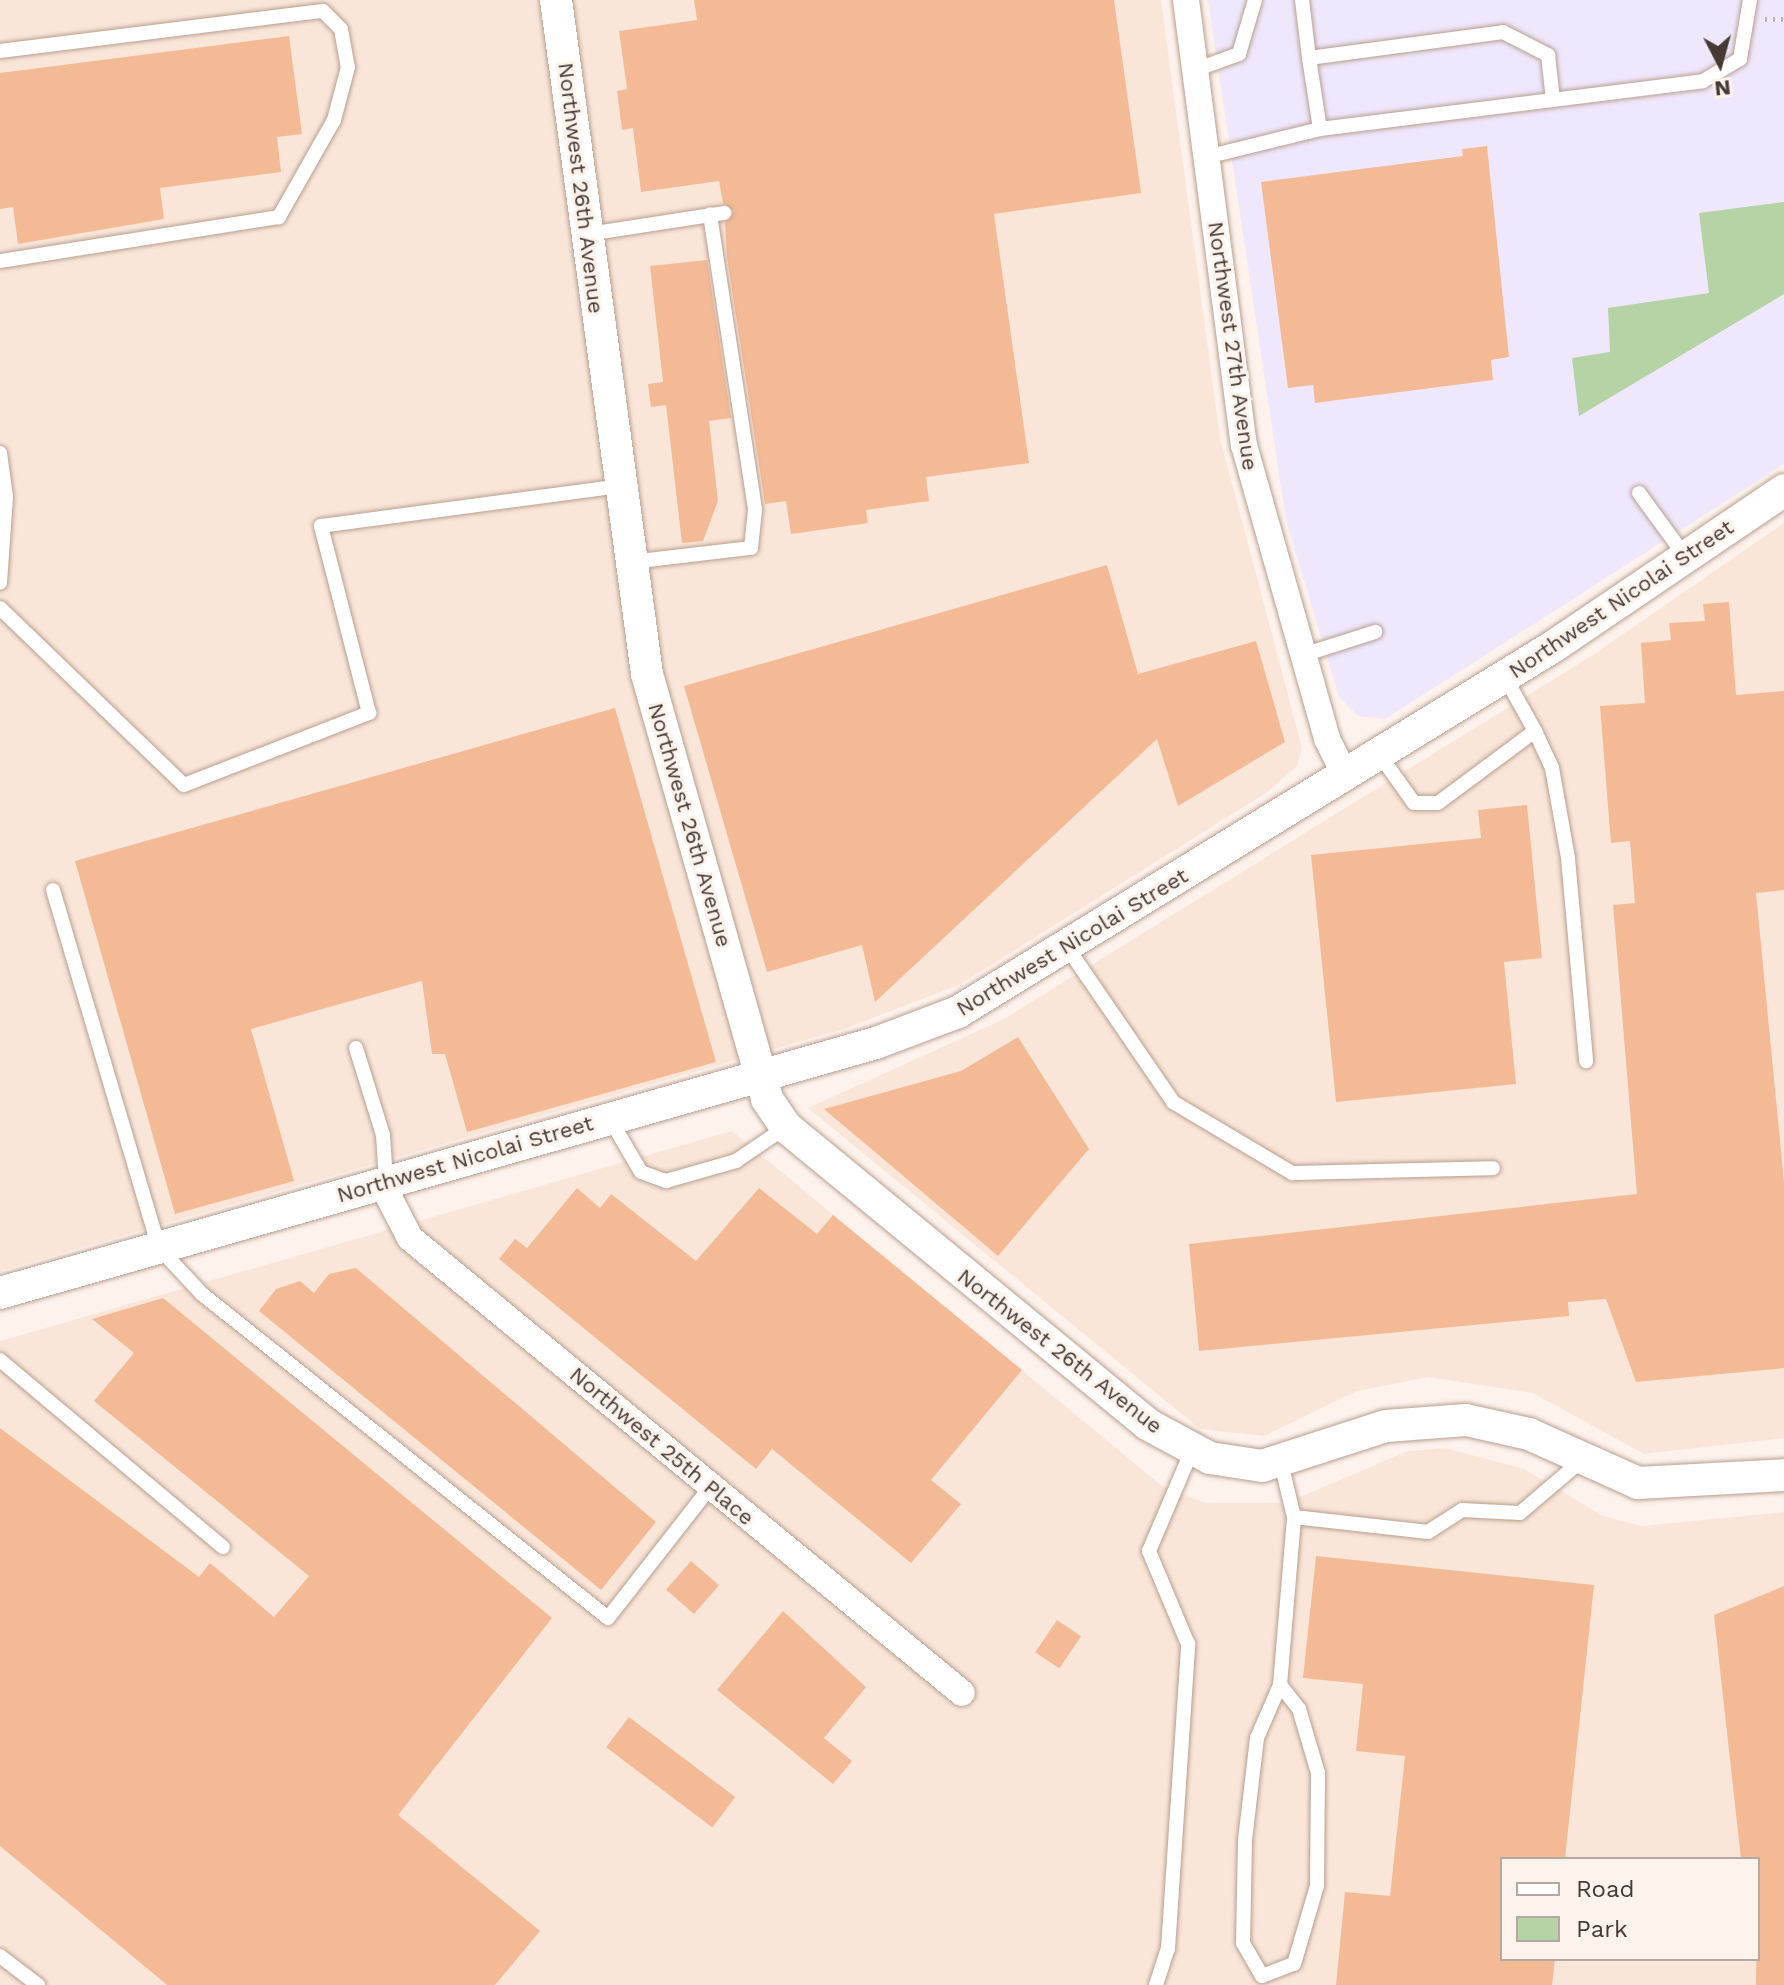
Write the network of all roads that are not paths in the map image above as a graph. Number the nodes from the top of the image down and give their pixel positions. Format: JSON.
{"nodes":[{"id":1,"x":556,"y":0,"type":"edge"},
{"id":2,"x":1186,"y":0,"type":"edge"},
{"id":3,"x":1255,"y":0,"type":"edge"},
{"id":4,"x":1302,"y":0,"type":"edge"},
{"id":5,"x":1750,"y":0,"type":"edge"},
{"id":6,"x":0,"y":51,"type":"edge"},
{"id":7,"x":1309,"y":58,"type":"junction"},
{"id":8,"x":1195,"y":70,"type":"junction"},
{"id":9,"x":1553,"y":100,"type":"junction"},
{"id":10,"x":1320,"y":129,"type":"junction"},
{"id":11,"x":1206,"y":157,"type":"junction"},
{"id":12,"x":587,"y":234,"type":"junction"},
{"id":13,"x":0,"y":261,"type":"edge"},
{"id":14,"x":0,"y":453,"type":"edge"},
{"id":15,"x":620,"y":486,"type":"junction"},
{"id":16,"x":1784,"y":490,"type":"edge"},
{"id":17,"x":1639,"y":493,"type":"dead end"},
{"id":18,"x":1685,"y":556,"type":"junction"},
{"id":19,"x":630,"y":562,"type":"junction"},
{"id":20,"x":0,"y":583,"type":"edge"},
{"id":21,"x":0,"y":608,"type":"edge"},
{"id":22,"x":1375,"y":632,"type":"dead end"},
{"id":23,"x":1303,"y":655,"type":"junction"},
{"id":24,"x":1504,"y":676,"type":"junction"},
{"id":25,"x":1535,"y":731,"type":"junction"},
{"id":26,"x":1379,"y":754,"type":"junction"},
{"id":27,"x":1345,"y":775,"type":"junction"},
{"id":28,"x":53,"y":890,"type":"dead end"},
{"id":29,"x":1067,"y":947,"type":"junction"},
{"id":30,"x":356,"y":1048,"type":"dead end"},
{"id":31,"x":1586,"y":1061,"type":"dead end"},
{"id":32,"x":761,"y":1076,"type":"junction"},
{"id":33,"x":610,"y":1119,"type":"junction"},
{"id":34,"x":786,"y":1127,"type":"junction"},
{"id":35,"x":1493,"y":1168,"type":"dead end"},
{"id":36,"x":384,"y":1182,"type":"junction"},
{"id":37,"x":159,"y":1248,"type":"junction"},
{"id":38,"x":0,"y":1293,"type":"edge"},
{"id":39,"x":0,"y":1360,"type":"edge"},
{"id":40,"x":1192,"y":1450,"type":"junction"},
{"id":41,"x":1581,"y":1461,"type":"junction"},
{"id":42,"x":1281,"y":1463,"type":"junction"},
{"id":43,"x":1784,"y":1475,"type":"edge"},
{"id":44,"x":711,"y":1486,"type":"junction"},
{"id":45,"x":1294,"y":1517,"type":"junction"},
{"id":46,"x":223,"y":1547,"type":"dead end"},
{"id":47,"x":1280,"y":1685,"type":"junction"},
{"id":48,"x":962,"y":1693,"type":"dead end"},
{"id":49,"x":0,"y":1956,"type":"edge"},
{"id":50,"x":38,"y":1985,"type":"edge"},
{"id":51,"x":1156,"y":1985,"type":"edge"}],
"edges":[{"from":1,"to":12,"type":"street","name":"Northwest 26th Avenue"},
{"from":2,"to":8,"type":"street","name":"Northwest 27th Avenue"},
{"from":3,"to":8,"type":"lane"},
{"from":4,"to":7,"type":"lane"},
{"from":5,"to":9,"type":"lane"},
{"from":6,"to":13,"type":"lane"},
{"from":7,"to":9,"type":"lane"},
{"from":7,"to":10,"type":"lane"},
{"from":8,"to":11,"type":"street","name":"Northwest 27th Avenue"},
{"from":9,"to":10,"type":"lane"},
{"from":10,"to":11,"type":"lane"},
{"from":11,"to":23,"type":"street","name":"Northwest 27th Avenue"},
{"from":12,"to":15,"type":"street","name":"Northwest 26th Avenue"},
{"from":12,"to":19,"type":"lane"},
{"from":14,"to":20,"type":"lane"},
{"from":15,"to":19,"type":"street","name":"Northwest 26th Avenue"},
{"from":15,"to":21,"type":"lane"},
{"from":16,"to":18,"type":"street","name":"Northwest Nicolai Street"},
{"from":17,"to":18,"type":"lane"},
{"from":18,"to":24,"type":"street","name":"Northwest Nicolai Street"},
{"from":19,"to":32,"type":"street","name":"Northwest 26th Avenue"},
{"from":22,"to":23,"type":"lane"},
{"from":23,"to":27,"type":"street","name":"Northwest 27th Avenue"},
{"from":24,"to":25,"type":"lane"},
{"from":24,"to":26,"type":"street","name":"Northwest Nicolai Street"},
{"from":25,"to":26,"type":"lane"},
{"from":25,"to":31,"type":"lane"},
{"from":26,"to":27,"type":"street","name":"Northwest Nicolai Street"},
{"from":27,"to":29,"type":"street","name":"Northwest Nicolai Street"},
{"from":28,"to":37,"type":"lane"},
{"from":29,"to":32,"type":"street","name":"Northwest Nicolai Street"},
{"from":29,"to":35,"type":"lane"},
{"from":30,"to":36,"type":"lane"},
{"from":32,"to":33,"type":"street","name":"Northwest Nicolai Street"},
{"from":32,"to":34,"type":"street","name":"Northwest 26th Avenue"},
{"from":33,"to":34,"type":"lane"},
{"from":33,"to":36,"type":"street","name":"Northwest Nicolai Street"},
{"from":34,"to":40,"type":"street","name":"Northwest 26th Avenue"},
{"from":36,"to":37,"type":"street","name":"Northwest Nicolai Street"},
{"from":36,"to":44,"type":"street","name":"Northwest 25th Place"},
{"from":37,"to":38,"type":"street","name":"Northwest Nicolai Street"},
{"from":37,"to":44,"type":"lane"},
{"from":39,"to":46,"type":"lane"},
{"from":40,"to":42,"type":"street","name":"Northwest 26th Avenue"},
{"from":40,"to":51,"type":"lane"},
{"from":41,"to":42,"type":"street"},
{"from":41,"to":43,"type":"street"},
{"from":41,"to":45,"type":"lane"},
{"from":42,"to":45,"type":"lane"},
{"from":44,"to":48,"type":"street","name":"Northwest 25th Place"},
{"from":45,"to":47,"type":"lane"},
{"from":47,"to":47,"type":"lane"},
{"from":49,"to":50,"type":"lane"}]}
